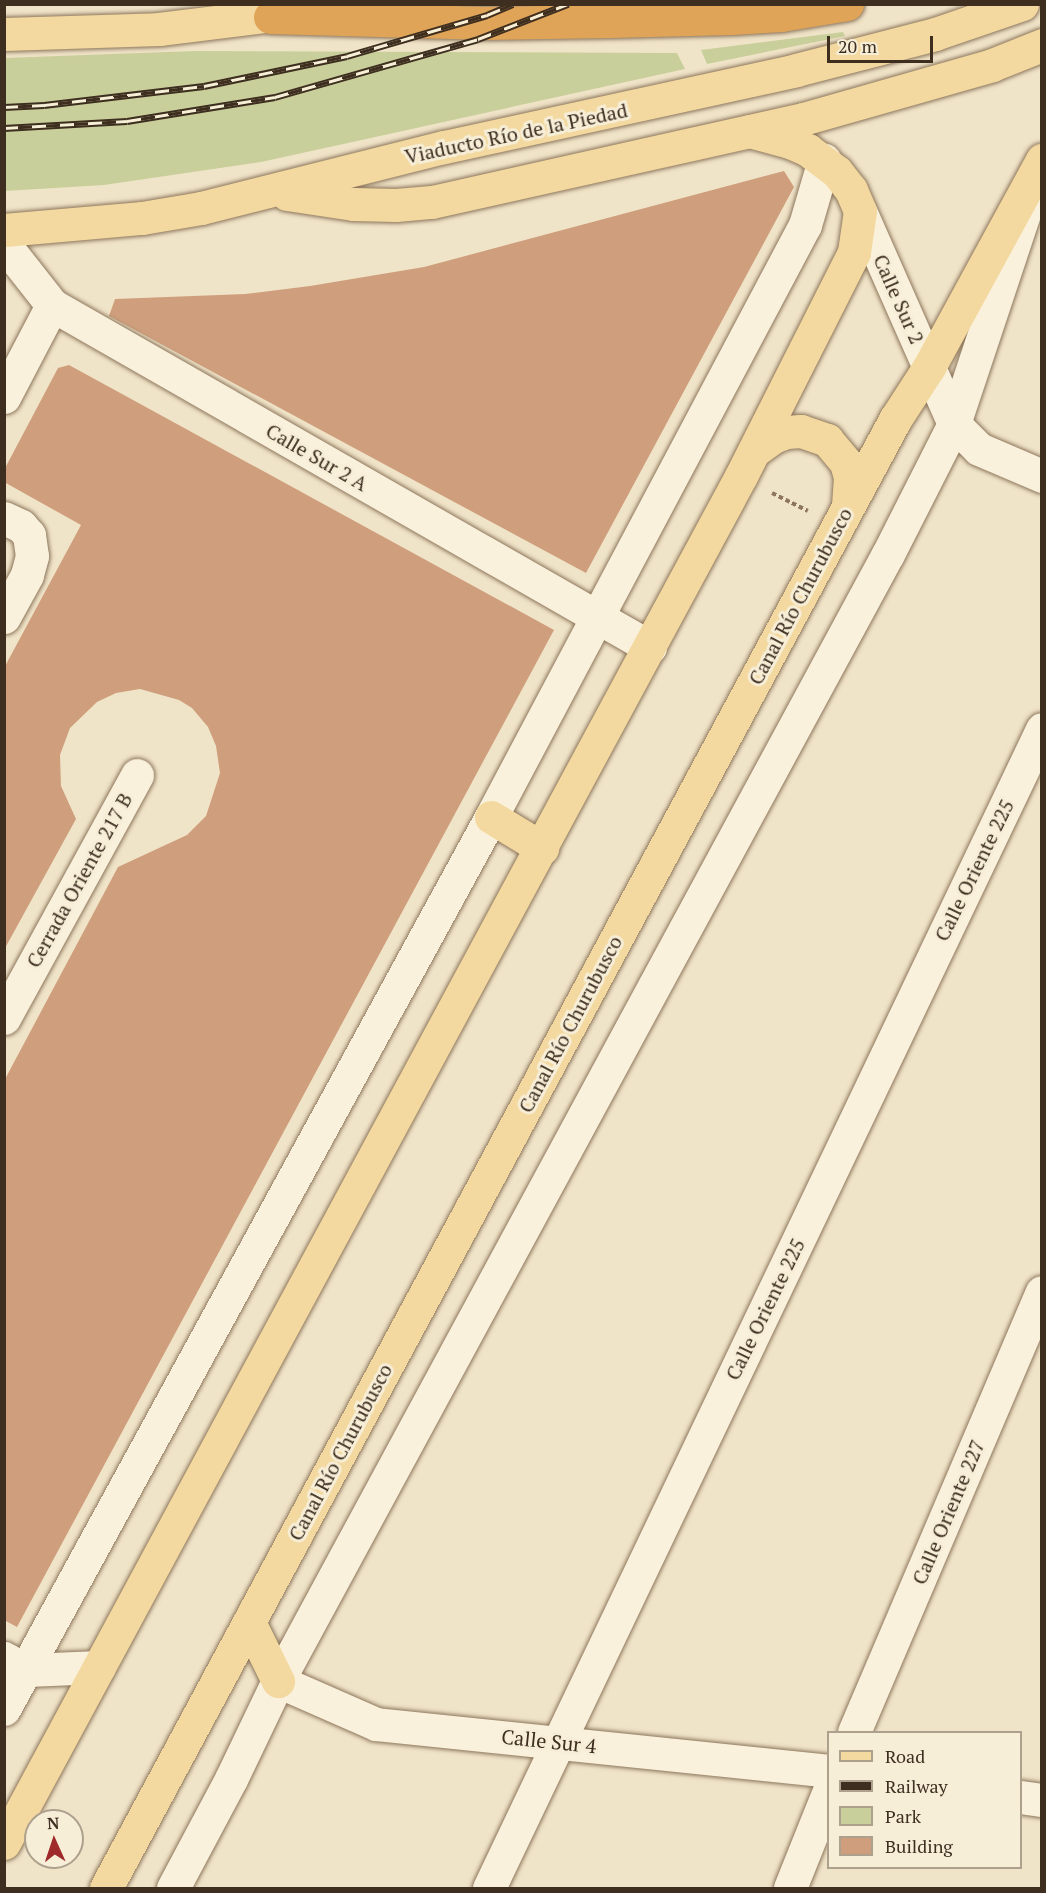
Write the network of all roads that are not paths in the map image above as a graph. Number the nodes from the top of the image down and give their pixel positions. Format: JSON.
{"nodes":[{"id":1,"x":337,"y":4,"type":"edge"},
{"id":2,"x":847,"y":4,"type":"edge"},
{"id":3,"x":1022,"y":4,"type":"edge"},
{"id":4,"x":221,"y":14,"type":"edge"},
{"id":5,"x":270,"y":16,"type":"junction"},
{"id":6,"x":4,"y":34,"type":"edge"},
{"id":7,"x":1041,"y":45,"type":"edge"},
{"id":8,"x":749,"y":131,"type":"junction"},
{"id":9,"x":824,"y":160,"type":"junction"},
{"id":10,"x":1041,"y":162,"type":"edge"},
{"id":11,"x":271,"y":192,"type":"junction"},
{"id":12,"x":860,"y":211,"type":"junction"},
{"id":13,"x":4,"y":230,"type":"edge"},
{"id":14,"x":4,"y":244,"type":"edge"},
{"id":15,"x":52,"y":305,"type":"junction"},
{"id":16,"x":929,"y":367,"type":"junction"},
{"id":17,"x":4,"y":397,"type":"edge"},
{"id":18,"x":954,"y":424,"type":"junction"},
{"id":19,"x":747,"y":464,"type":"junction"},
{"id":20,"x":1041,"y":476,"type":"edge"},
{"id":21,"x":843,"y":517,"type":"junction"},
{"id":22,"x":4,"y":518,"type":"edge"},
{"id":23,"x":4,"y":617,"type":"edge"},
{"id":24,"x":597,"y":617,"type":"junction"},
{"id":25,"x":650,"y":647,"type":"junction"},
{"id":26,"x":1041,"y":729,"type":"edge"},
{"id":27,"x":137,"y":775,"type":"dead end"},
{"id":28,"x":490,"y":817,"type":"junction"},
{"id":29,"x":542,"y":848,"type":"junction"},
{"id":30,"x":4,"y":1018,"type":"edge"},
{"id":31,"x":1041,"y":1292,"type":"edge"},
{"id":32,"x":249,"y":1622,"type":"junction"},
{"id":33,"x":16,"y":1664,"type":"edge"},
{"id":34,"x":99,"y":1667,"type":"junction"},
{"id":35,"x":278,"y":1681,"type":"junction"},
{"id":36,"x":4,"y":1709,"type":"edge"},
{"id":37,"x":854,"y":1731,"type":"edge"},
{"id":38,"x":558,"y":1742,"type":"junction"},
{"id":39,"x":827,"y":1771,"type":"edge"},
{"id":40,"x":827,"y":1796,"type":"edge"},
{"id":41,"x":1022,"y":1797,"type":"edge"},
{"id":42,"x":1041,"y":1800,"type":"edge"},
{"id":43,"x":4,"y":1843,"type":"edge"},
{"id":44,"x":106,"y":1888,"type":"edge"},
{"id":45,"x":173,"y":1888,"type":"edge"},
{"id":46,"x":489,"y":1888,"type":"edge"},
{"id":47,"x":790,"y":1888,"type":"edge"}],
"edges":[{"from":1,"to":5,"type":"main road"},
{"from":2,"to":5,"type":"highway"},
{"from":3,"to":11,"type":"main road","name":"Viaducto Río de la Piedad"},
{"from":4,"to":5,"type":"main road"},
{"from":4,"to":6,"type":"main road"},
{"from":7,"to":8,"type":"main road"},
{"from":8,"to":9,"type":"main road","name":"Calle Sur 2"},
{"from":8,"to":11,"type":"main road"},
{"from":9,"to":12,"type":"main road","name":"Calle Sur 2"},
{"from":9,"to":24,"type":"street"},
{"from":10,"to":16,"type":"main road","name":"Canal Río Churubusco"},
{"from":10,"to":18,"type":"street","name":"Canal Río Churubusco"},
{"from":11,"to":13,"type":"main road","name":"Viaducto Río de la Piedad"},
{"from":12,"to":16,"type":"street","name":"Calle Sur 2"},
{"from":12,"to":19,"type":"main road"},
{"from":14,"to":15,"type":"street","name":"Calle Sur 2 A"},
{"from":15,"to":17,"type":"street"},
{"from":15,"to":24,"type":"street","name":"Calle Sur 2 A"},
{"from":16,"to":18,"type":"street","name":"Calle Sur 2"},
{"from":16,"to":21,"type":"main road","name":"Canal Río Churubusco"},
{"from":18,"to":20,"type":"street","name":"Calle Sur 2"},
{"from":18,"to":35,"type":"street","name":"Canal Río Churubusco"},
{"from":19,"to":21,"type":"main road"},
{"from":19,"to":25,"type":"main road"},
{"from":21,"to":32,"type":"main road","name":"Canal Río Churubusco"},
{"from":22,"to":23,"type":"street"},
{"from":24,"to":25,"type":"street","name":"Calle Sur 2 A"},
{"from":24,"to":28,"type":"street"},
{"from":25,"to":29,"type":"main road"},
{"from":26,"to":38,"type":"street","name":"Calle Oriente 225"},
{"from":27,"to":30,"type":"street","name":"Cerrada Oriente 217 B"},
{"from":28,"to":29,"type":"main road"},
{"from":28,"to":33,"type":"street"},
{"from":29,"to":34,"type":"main road"},
{"from":31,"to":37,"type":"street","name":"Calle Oriente 227"},
{"from":32,"to":35,"type":"main road"},
{"from":32,"to":44,"type":"main road","name":"Canal Río Churubusco"},
{"from":33,"to":34,"type":"street"},
{"from":33,"to":36,"type":"street"},
{"from":34,"to":43,"type":"main road"},
{"from":35,"to":38,"type":"street","name":"Calle Sur 4"},
{"from":35,"to":45,"type":"street","name":"Canal Río Churubusco"},
{"from":38,"to":39,"type":"street","name":"Calle Sur 4"},
{"from":38,"to":46,"type":"street","name":"Calle Oriente 225"},
{"from":40,"to":47,"type":"street"},
{"from":41,"to":42,"type":"street"}]}
